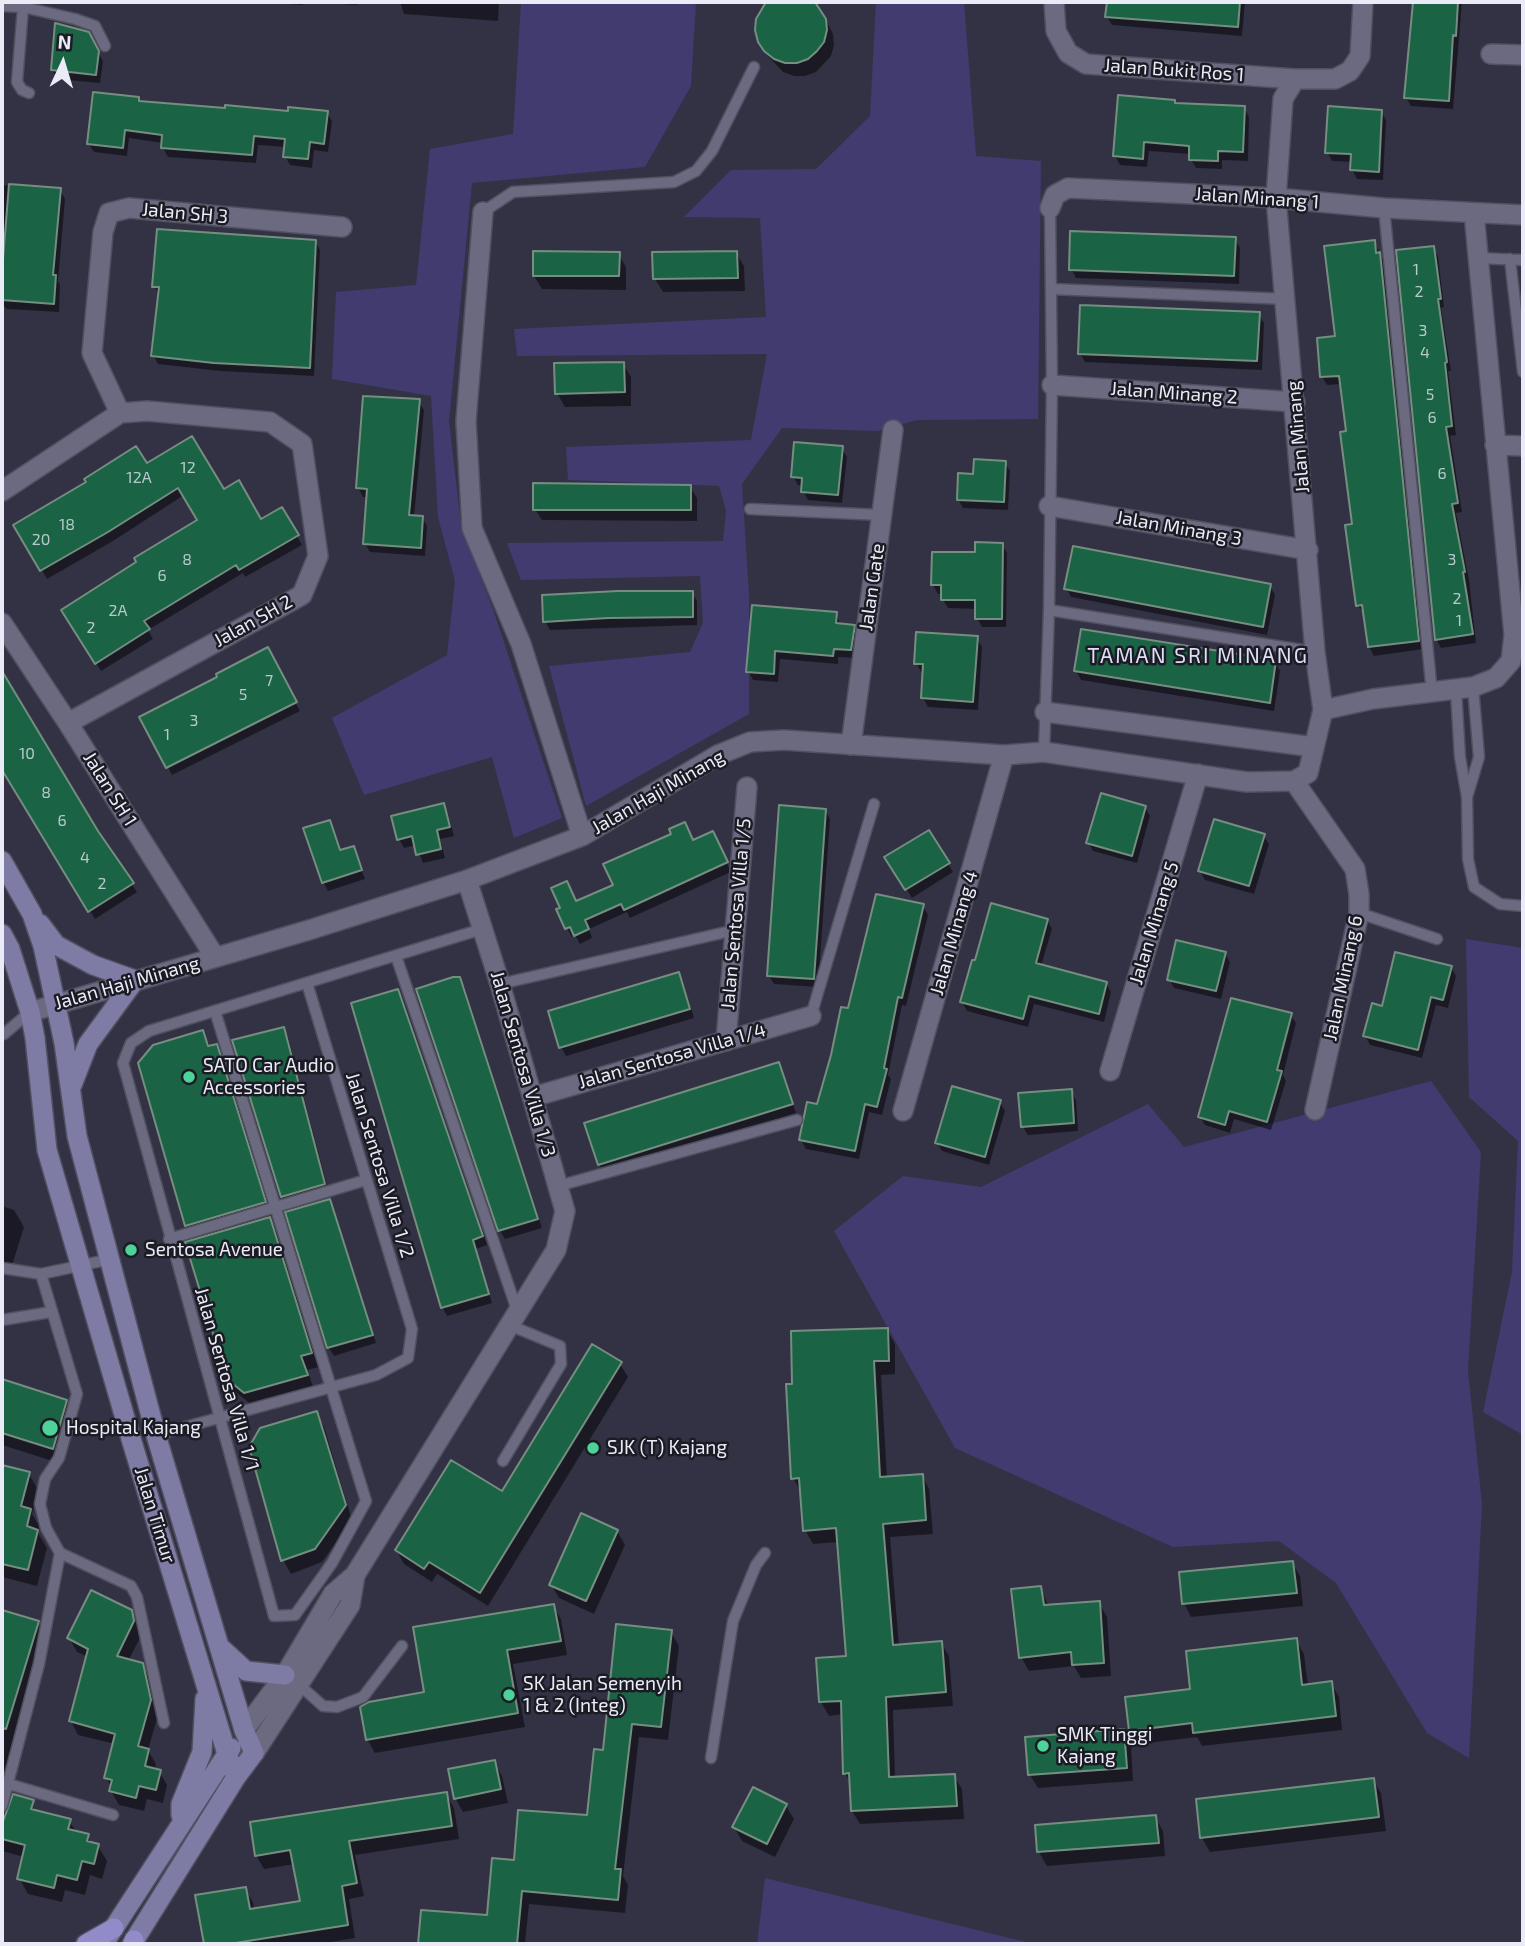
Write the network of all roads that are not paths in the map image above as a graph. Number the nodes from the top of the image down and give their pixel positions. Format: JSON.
{"nodes":[{"id":1,"x":1054,"y":2,"type":"edge"},
{"id":2,"x":1363,"y":2,"type":"edge"},
{"id":3,"x":2,"y":6,"type":"edge"},
{"id":4,"x":23,"y":7,"type":"junction"},
{"id":5,"x":105,"y":46,"type":"dead end"},
{"id":6,"x":1491,"y":54,"type":"dead end"},
{"id":7,"x":1523,"y":55,"type":"edge"},
{"id":8,"x":754,"y":67,"type":"dead end"},
{"id":9,"x":1274,"y":78,"type":"junction"},
{"id":10,"x":1294,"y":79,"type":"junction"},
{"id":11,"x":29,"y":93,"type":"dead end"},
{"id":12,"x":1283,"y":99,"type":"junction"},
{"id":13,"x":1276,"y":198,"type":"junction"},
{"id":14,"x":1050,"y":208,"type":"joint"},
{"id":15,"x":1384,"y":208,"type":"junction"},
{"id":16,"x":483,"y":212,"type":"joint"},
{"id":17,"x":1474,"y":213,"type":"junction"},
{"id":18,"x":1523,"y":215,"type":"edge"},
{"id":19,"x":342,"y":227,"type":"dead end"},
{"id":20,"x":1478,"y":258,"type":"junction"},
{"id":21,"x":1510,"y":260,"type":"junction"},
{"id":22,"x":1523,"y":260,"type":"edge"},
{"id":23,"x":1051,"y":289,"type":"junction"},
{"id":24,"x":1286,"y":299,"type":"junction"},
{"id":25,"x":1523,"y":369,"type":"edge"},
{"id":26,"x":1052,"y":384,"type":"junction"},
{"id":27,"x":1296,"y":402,"type":"junction"},
{"id":28,"x":120,"y":412,"type":"junction"},
{"id":29,"x":893,"y":430,"type":"dead end"},
{"id":30,"x":1495,"y":445,"type":"junction"},
{"id":31,"x":1523,"y":446,"type":"edge"},
{"id":32,"x":2,"y":491,"type":"edge"},
{"id":33,"x":1049,"y":506,"type":"junction"},
{"id":34,"x":750,"y":509,"type":"dead end"},
{"id":35,"x":882,"y":515,"type":"junction"},
{"id":36,"x":1308,"y":550,"type":"junction"},
{"id":37,"x":1049,"y":610,"type":"junction"},
{"id":38,"x":2,"y":624,"type":"edge"},
{"id":39,"x":1315,"y":652,"type":"junction"},
{"id":40,"x":1464,"y":689,"type":"junction"},
{"id":41,"x":1432,"y":693,"type":"junction"},
{"id":42,"x":1323,"y":710,"type":"junction"},
{"id":43,"x":1045,"y":712,"type":"junction"},
{"id":44,"x":68,"y":723,"type":"junction"},
{"id":45,"x":851,"y":745,"type":"junction"},
{"id":46,"x":1314,"y":747,"type":"junction"},
{"id":47,"x":1044,"y":752,"type":"junction"},
{"id":48,"x":1004,"y":755,"type":"junction"},
{"id":49,"x":1198,"y":774,"type":"junction"},
{"id":50,"x":1301,"y":777,"type":"junction"},
{"id":51,"x":747,"y":787,"type":"dead end"},
{"id":52,"x":1467,"y":797,"type":"junction"},
{"id":53,"x":874,"y":804,"type":"dead end"},
{"id":54,"x":582,"y":836,"type":"junction"},
{"id":55,"x":2,"y":862,"type":"edge"},
{"id":56,"x":467,"y":880,"type":"junction"},
{"id":57,"x":1523,"y":906,"type":"edge"},
{"id":58,"x":1359,"y":913,"type":"junction"},
{"id":59,"x":32,"y":914,"type":"junction"},
{"id":60,"x":482,"y":929,"type":"junction"},
{"id":61,"x":735,"y":930,"type":"junction"},
{"id":62,"x":2,"y":934,"type":"edge"},
{"id":63,"x":1437,"y":939,"type":"dead end"},
{"id":64,"x":396,"y":956,"type":"junction"},
{"id":65,"x":215,"y":957,"type":"junction"},
{"id":66,"x":135,"y":980,"type":"junction"},
{"id":67,"x":306,"y":983,"type":"junction"},
{"id":68,"x":500,"y":984,"type":"junction"},
{"id":69,"x":57,"y":1003,"type":"junction"},
{"id":70,"x":215,"y":1011,"type":"junction"},
{"id":71,"x":30,"y":1012,"type":"junction"},
{"id":72,"x":811,"y":1016,"type":"joint"},
{"id":73,"x":2,"y":1034,"type":"edge"},
{"id":74,"x":726,"y":1041,"type":"junction"},
{"id":75,"x":1110,"y":1071,"type":"dead end"},
{"id":76,"x":70,"y":1093,"type":"junction"},
{"id":77,"x":533,"y":1097,"type":"junction"},
{"id":78,"x":1315,"y":1110,"type":"dead end"},
{"id":79,"x":903,"y":1111,"type":"dead end"},
{"id":80,"x":797,"y":1120,"type":"dead end"},
{"id":81,"x":366,"y":1180,"type":"junction"},
{"id":82,"x":558,"y":1186,"type":"junction"},
{"id":83,"x":276,"y":1207,"type":"junction"},
{"id":84,"x":169,"y":1239,"type":"junction"},
{"id":85,"x":110,"y":1259,"type":"junction"},
{"id":86,"x":81,"y":1265,"type":"junction"},
{"id":87,"x":2,"y":1268,"type":"edge"},
{"id":88,"x":41,"y":1274,"type":"junction"},
{"id":89,"x":51,"y":1312,"type":"junction"},
{"id":90,"x":514,"y":1319,"type":"junction"},
{"id":91,"x":2,"y":1320,"type":"edge"},
{"id":92,"x":330,"y":1388,"type":"junction"},
{"id":93,"x":220,"y":1418,"type":"junction"},
{"id":94,"x":156,"y":1435,"type":"junction"},
{"id":95,"x":503,"y":1461,"type":"dead end"},
{"id":96,"x":60,"y":1552,"type":"junction"},
{"id":97,"x":765,"y":1553,"type":"dead end"},
{"id":98,"x":219,"y":1646,"type":"junction"},
{"id":99,"x":402,"y":1646,"type":"dead end"},
{"id":100,"x":292,"y":1679,"type":"junction"},
{"id":101,"x":206,"y":1684,"type":"junction"},
{"id":102,"x":164,"y":1723,"type":"dead end"},
{"id":103,"x":244,"y":1730,"type":"junction"},
{"id":104,"x":254,"y":1753,"type":"junction"},
{"id":105,"x":227,"y":1754,"type":"junction"},
{"id":106,"x":711,"y":1758,"type":"dead end"},
{"id":107,"x":236,"y":1777,"type":"junction"},
{"id":108,"x":5,"y":1782,"type":"edge"},
{"id":109,"x":2,"y":1805,"type":"edge"},
{"id":110,"x":113,"y":1815,"type":"dead end"},
{"id":111,"x":180,"y":1826,"type":"junction"},
{"id":112,"x":109,"y":1936,"type":"edge"},
{"id":113,"x":133,"y":1943,"type":"edge"},
{"id":114,"x":86,"y":1944,"type":"edge"}],
"edges":[{"from":1,"to":9,"type":"street","name":"Jalan Bukit Ros 1"},
{"from":2,"to":10,"type":"street","name":"Jalan Bukit Ros 1"},
{"from":3,"to":4,"type":"lane"},
{"from":4,"to":5,"type":"lane"},
{"from":4,"to":11,"type":"lane"},
{"from":6,"to":7,"type":"street"},
{"from":8,"to":16,"type":"lane"},
{"from":9,"to":10,"type":"street","name":"Jalan Bukit Ros 1"},
{"from":9,"to":12,"type":"street","name":"Jalan Minang"},
{"from":10,"to":12,"type":"street","name":"Jalan Minang"},
{"from":12,"to":13,"type":"street","name":"Jalan Minang"},
{"from":13,"to":14,"type":"street","name":"Jalan Minang 1"},
{"from":13,"to":15,"type":"street","name":"Jalan Minang 1"},
{"from":13,"to":24,"type":"street","name":"Jalan Minang"},
{"from":14,"to":23,"type":"lane"},
{"from":15,"to":17,"type":"street","name":"Jalan Minang 1"},
{"from":15,"to":41,"type":"lane"},
{"from":16,"to":54,"type":"street"},
{"from":17,"to":18,"type":"street","name":"Jalan Minang 1"},
{"from":17,"to":20,"type":"street"},
{"from":19,"to":28,"type":"street","name":"Jalan SH 3"},
{"from":20,"to":21,"type":"lane"},
{"from":20,"to":30,"type":"street"},
{"from":21,"to":22,"type":"lane"},
{"from":21,"to":25,"type":"lane"},
{"from":23,"to":24,"type":"lane"},
{"from":23,"to":26,"type":"lane"},
{"from":24,"to":27,"type":"street","name":"Jalan Minang"},
{"from":26,"to":27,"type":"street","name":"Jalan Minang 2"},
{"from":26,"to":33,"type":"lane"},
{"from":27,"to":36,"type":"street","name":"Jalan Minang"},
{"from":28,"to":32,"type":"street"},
{"from":28,"to":44,"type":"street","name":"Jalan SH 2"},
{"from":29,"to":35,"type":"street","name":"Jalan Gate"},
{"from":30,"to":31,"type":"street"},
{"from":30,"to":40,"type":"street"},
{"from":33,"to":36,"type":"street","name":"Jalan Minang 3"},
{"from":33,"to":37,"type":"lane"},
{"from":34,"to":35,"type":"lane"},
{"from":35,"to":45,"type":"street","name":"Jalan Gate"},
{"from":36,"to":39,"type":"street","name":"Jalan Minang"},
{"from":37,"to":39,"type":"lane"},
{"from":37,"to":43,"type":"lane"},
{"from":38,"to":44,"type":"street","name":"Jalan SH 1"},
{"from":39,"to":42,"type":"street","name":"Jalan Minang"},
{"from":40,"to":41,"type":"street"},
{"from":40,"to":52,"type":"lane"},
{"from":40,"to":52,"type":"lane"},
{"from":41,"to":42,"type":"street"},
{"from":42,"to":46,"type":"street","name":"Jalan Minang"},
{"from":43,"to":46,"type":"street"},
{"from":43,"to":47,"type":"lane"},
{"from":44,"to":65,"type":"street","name":"Jalan SH 1"},
{"from":45,"to":48,"type":"street","name":"Jalan Haji Minang"},
{"from":45,"to":54,"type":"street","name":"Jalan Haji Minang"},
{"from":46,"to":50,"type":"street","name":"Jalan Minang"},
{"from":47,"to":48,"type":"street","name":"Jalan Haji Minang"},
{"from":47,"to":49,"type":"street","name":"Jalan Haji Minang"},
{"from":48,"to":79,"type":"street","name":"Jalan Minang 4"},
{"from":49,"to":50,"type":"street","name":"Jalan Haji Minang"},
{"from":49,"to":75,"type":"street","name":"Jalan Minang 5"},
{"from":50,"to":58,"type":"street","name":"Jalan Minang 6"},
{"from":51,"to":61,"type":"street","name":"Jalan Sentosa Villa 1/5"},
{"from":52,"to":57,"type":"lane"},
{"from":53,"to":72,"type":"lane"},
{"from":54,"to":56,"type":"street","name":"Jalan Haji Minang"},
{"from":55,"to":59,"type":"main road","name":"Jalan Timur"},
{"from":56,"to":60,"type":"street","name":"Jalan Sentosa Villa 1/3"},
{"from":56,"to":65,"type":"street","name":"Jalan Haji Minang"},
{"from":58,"to":63,"type":"lane"},
{"from":58,"to":78,"type":"street","name":"Jalan Minang 6"},
{"from":59,"to":66,"type":"main road"},
{"from":59,"to":69,"type":"main road","name":"Jalan Timur"},
{"from":60,"to":64,"type":"lane"},
{"from":60,"to":68,"type":"street","name":"Jalan Sentosa Villa 1/3"},
{"from":61,"to":68,"type":"lane"},
{"from":61,"to":74,"type":"street","name":"Jalan Sentosa Villa 1/5"},
{"from":62,"to":71,"type":"main road","name":"Jalan Timur"},
{"from":64,"to":67,"type":"lane"},
{"from":64,"to":90,"type":"lane"},
{"from":65,"to":66,"type":"street","name":"Jalan Haji Minang"},
{"from":66,"to":69,"type":"street","name":"Jalan Haji Minang"},
{"from":66,"to":76,"type":"main road"},
{"from":67,"to":70,"type":"lane"},
{"from":67,"to":81,"type":"lane","name":"Jalan Sentosa Villa 1/2"},
{"from":68,"to":77,"type":"street","name":"Jalan Sentosa Villa 1/3"},
{"from":69,"to":71,"type":"street","name":"Jalan Haji Minang"},
{"from":69,"to":76,"type":"main road","name":"Jalan Timur"},
{"from":70,"to":83,"type":"lane"},
{"from":70,"to":84,"type":"lane","name":"Jalan Sentosa Villa 1/1"},
{"from":71,"to":73,"type":"lane"},
{"from":71,"to":86,"type":"main road","name":"Jalan Timur"},
{"from":72,"to":74,"type":"street","name":"Jalan Sentosa Villa 1/4"},
{"from":74,"to":77,"type":"street","name":"Jalan Sentosa Villa 1/4"},
{"from":76,"to":85,"type":"main road","name":"Jalan Timur"},
{"from":77,"to":82,"type":"street","name":"Jalan Sentosa Villa 1/3"},
{"from":80,"to":82,"type":"lane"},
{"from":81,"to":83,"type":"lane"},
{"from":81,"to":92,"type":"lane","name":"Jalan Sentosa Villa 1/2"},
{"from":82,"to":90,"type":"street","name":"Jalan Sentosa Villa 1/3"},
{"from":83,"to":84,"type":"lane"},
{"from":83,"to":92,"type":"lane"},
{"from":84,"to":93,"type":"lane","name":"Jalan Sentosa Villa 1/1"},
{"from":85,"to":86,"type":"lane"},
{"from":85,"to":94,"type":"main road","name":"Jalan Timur"},
{"from":86,"to":88,"type":"lane"},
{"from":86,"to":101,"type":"main road","name":"Jalan Timur"},
{"from":87,"to":88,"type":"lane"},
{"from":88,"to":89,"type":"lane"},
{"from":89,"to":91,"type":"lane"},
{"from":89,"to":96,"type":"lane"},
{"from":90,"to":95,"type":"lane"},
{"from":90,"to":100,"type":"street","name":"Jalan Sentosa Villa 1/3"},
{"from":92,"to":93,"type":"lane"},
{"from":92,"to":93,"type":"lane","name":"Jalan Sentosa Villa 1/1"},
{"from":93,"to":94,"type":"lane"},
{"from":94,"to":98,"type":"main road","name":"Jalan Timur"},
{"from":96,"to":102,"type":"lane"},
{"from":96,"to":108,"type":"lane"},
{"from":97,"to":106,"type":"lane"},
{"from":98,"to":100,"type":"main road"},
{"from":98,"to":103,"type":"main road","name":"Jalan Timur"},
{"from":99,"to":100,"type":"lane"},
{"from":100,"to":103,"type":"street"},
{"from":100,"to":104,"type":"street"},
{"from":101,"to":105,"type":"main road","name":"Jalan Timur"},
{"from":101,"to":111,"type":"main road"},
{"from":103,"to":104,"type":"main road","name":"Jalan Timur"},
{"from":103,"to":105,"type":"main road"},
{"from":104,"to":107,"type":"main road"},
{"from":105,"to":107,"type":"main road","name":"Jalan Timur"},
{"from":105,"to":111,"type":"main road"},
{"from":107,"to":113,"type":"main road"},
{"from":108,"to":109,"type":"lane"},
{"from":108,"to":110,"type":"lane"},
{"from":111,"to":112,"type":"main road"},
{"from":112,"to":114,"type":"main road"}]}
